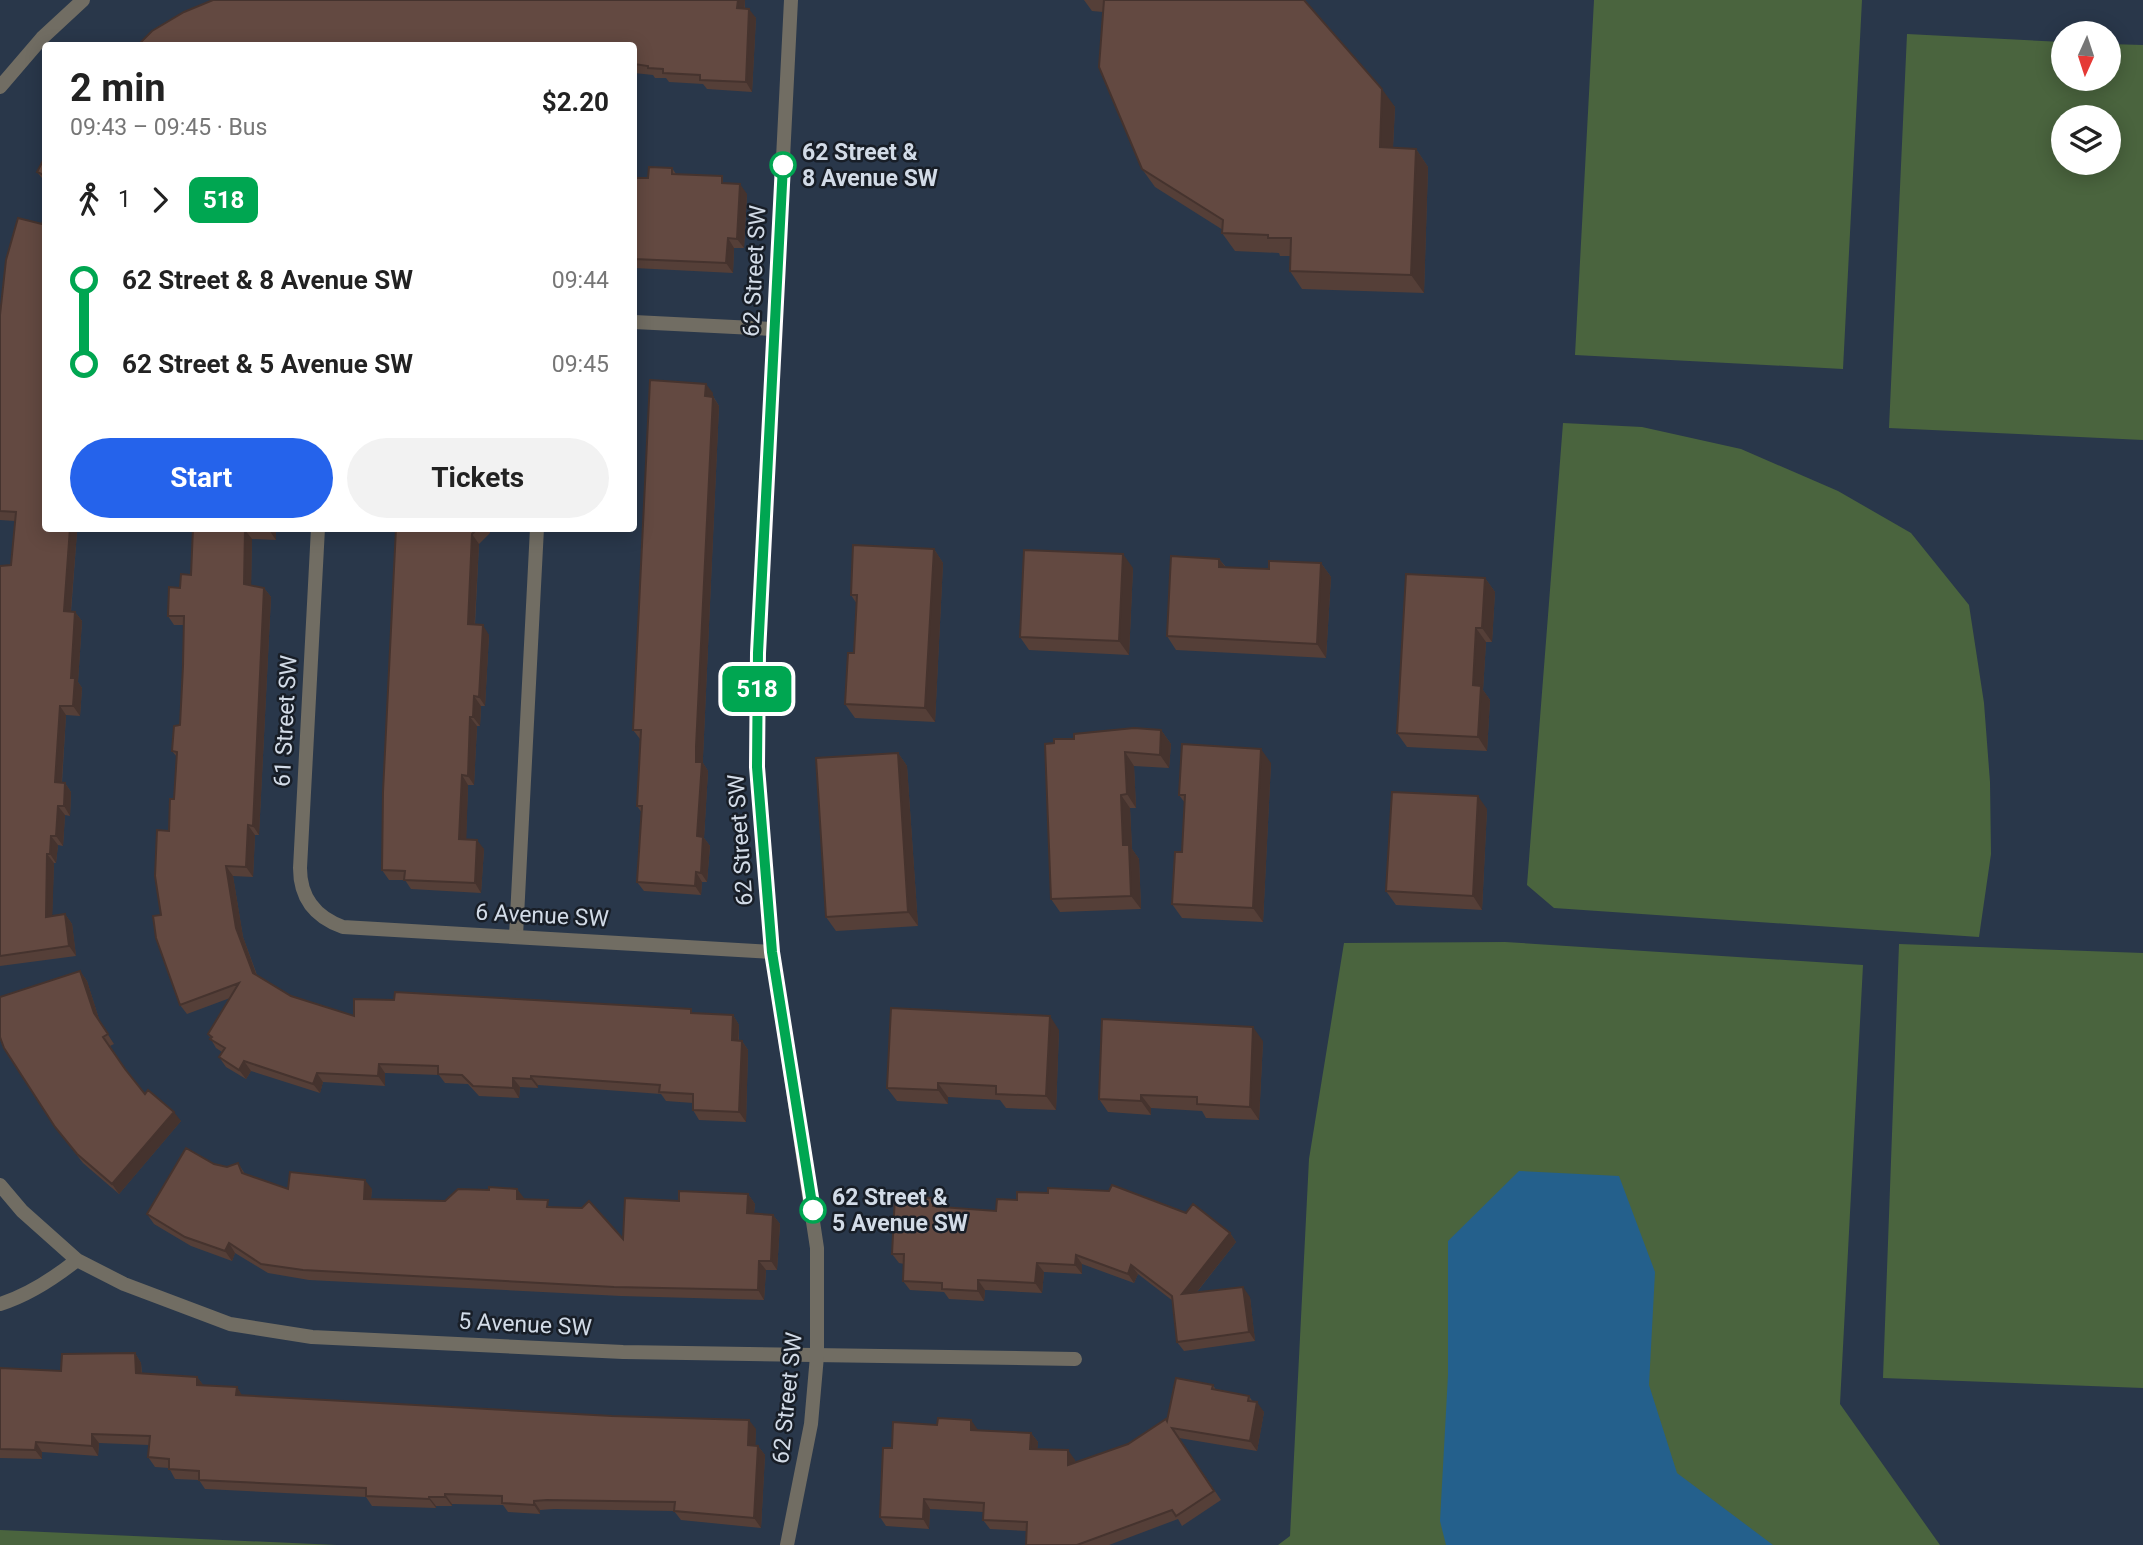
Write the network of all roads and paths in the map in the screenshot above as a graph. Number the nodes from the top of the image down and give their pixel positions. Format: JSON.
{"nodes":[{"id":1,"x":83,"y":0,"type":"edge"},
{"id":2,"x":791,"y":0,"type":"edge"},
{"id":3,"x":0,"y":87,"type":"edge"},
{"id":4,"x":637,"y":322,"type":"edge"},
{"id":5,"x":774,"y":329,"type":"junction"},
{"id":6,"x":318,"y":532,"type":"edge"},
{"id":7,"x":537,"y":532,"type":"edge"},
{"id":8,"x":315,"y":911,"type":"joint"},
{"id":9,"x":516,"y":936,"type":"junction"},
{"id":10,"x":772,"y":952,"type":"junction"},
{"id":11,"x":0,"y":1185,"type":"edge"},
{"id":12,"x":77,"y":1261,"type":"junction"},
{"id":13,"x":0,"y":1304,"type":"edge"},
{"id":14,"x":817,"y":1356,"type":"junction"},
{"id":15,"x":1075,"y":1359,"type":"dead end"},
{"id":16,"x":787,"y":1545,"type":"edge"}],
"edges":[{"from":1,"to":3,"type":"street"},
{"from":2,"to":5,"type":"street","name":"62 Street SW"},
{"from":4,"to":5,"type":"street"},
{"from":5,"to":10,"type":"street","name":"62 Street SW"},
{"from":6,"to":8,"type":"street","name":"61 Street SW"},
{"from":7,"to":9,"type":"street"},
{"from":8,"to":9,"type":"street","name":"6 Avenue SW"},
{"from":9,"to":10,"type":"street","name":"6 Avenue SW"},
{"from":10,"to":14,"type":"street","name":"62 Street SW"},
{"from":11,"to":12,"type":"street","name":"5 Avenue SW"},
{"from":12,"to":13,"type":"street"},
{"from":12,"to":14,"type":"street","name":"5 Avenue SW"},
{"from":14,"to":15,"type":"street","name":"5 Avenue SW"},
{"from":14,"to":16,"type":"street","name":"62 Street SW"}]}
